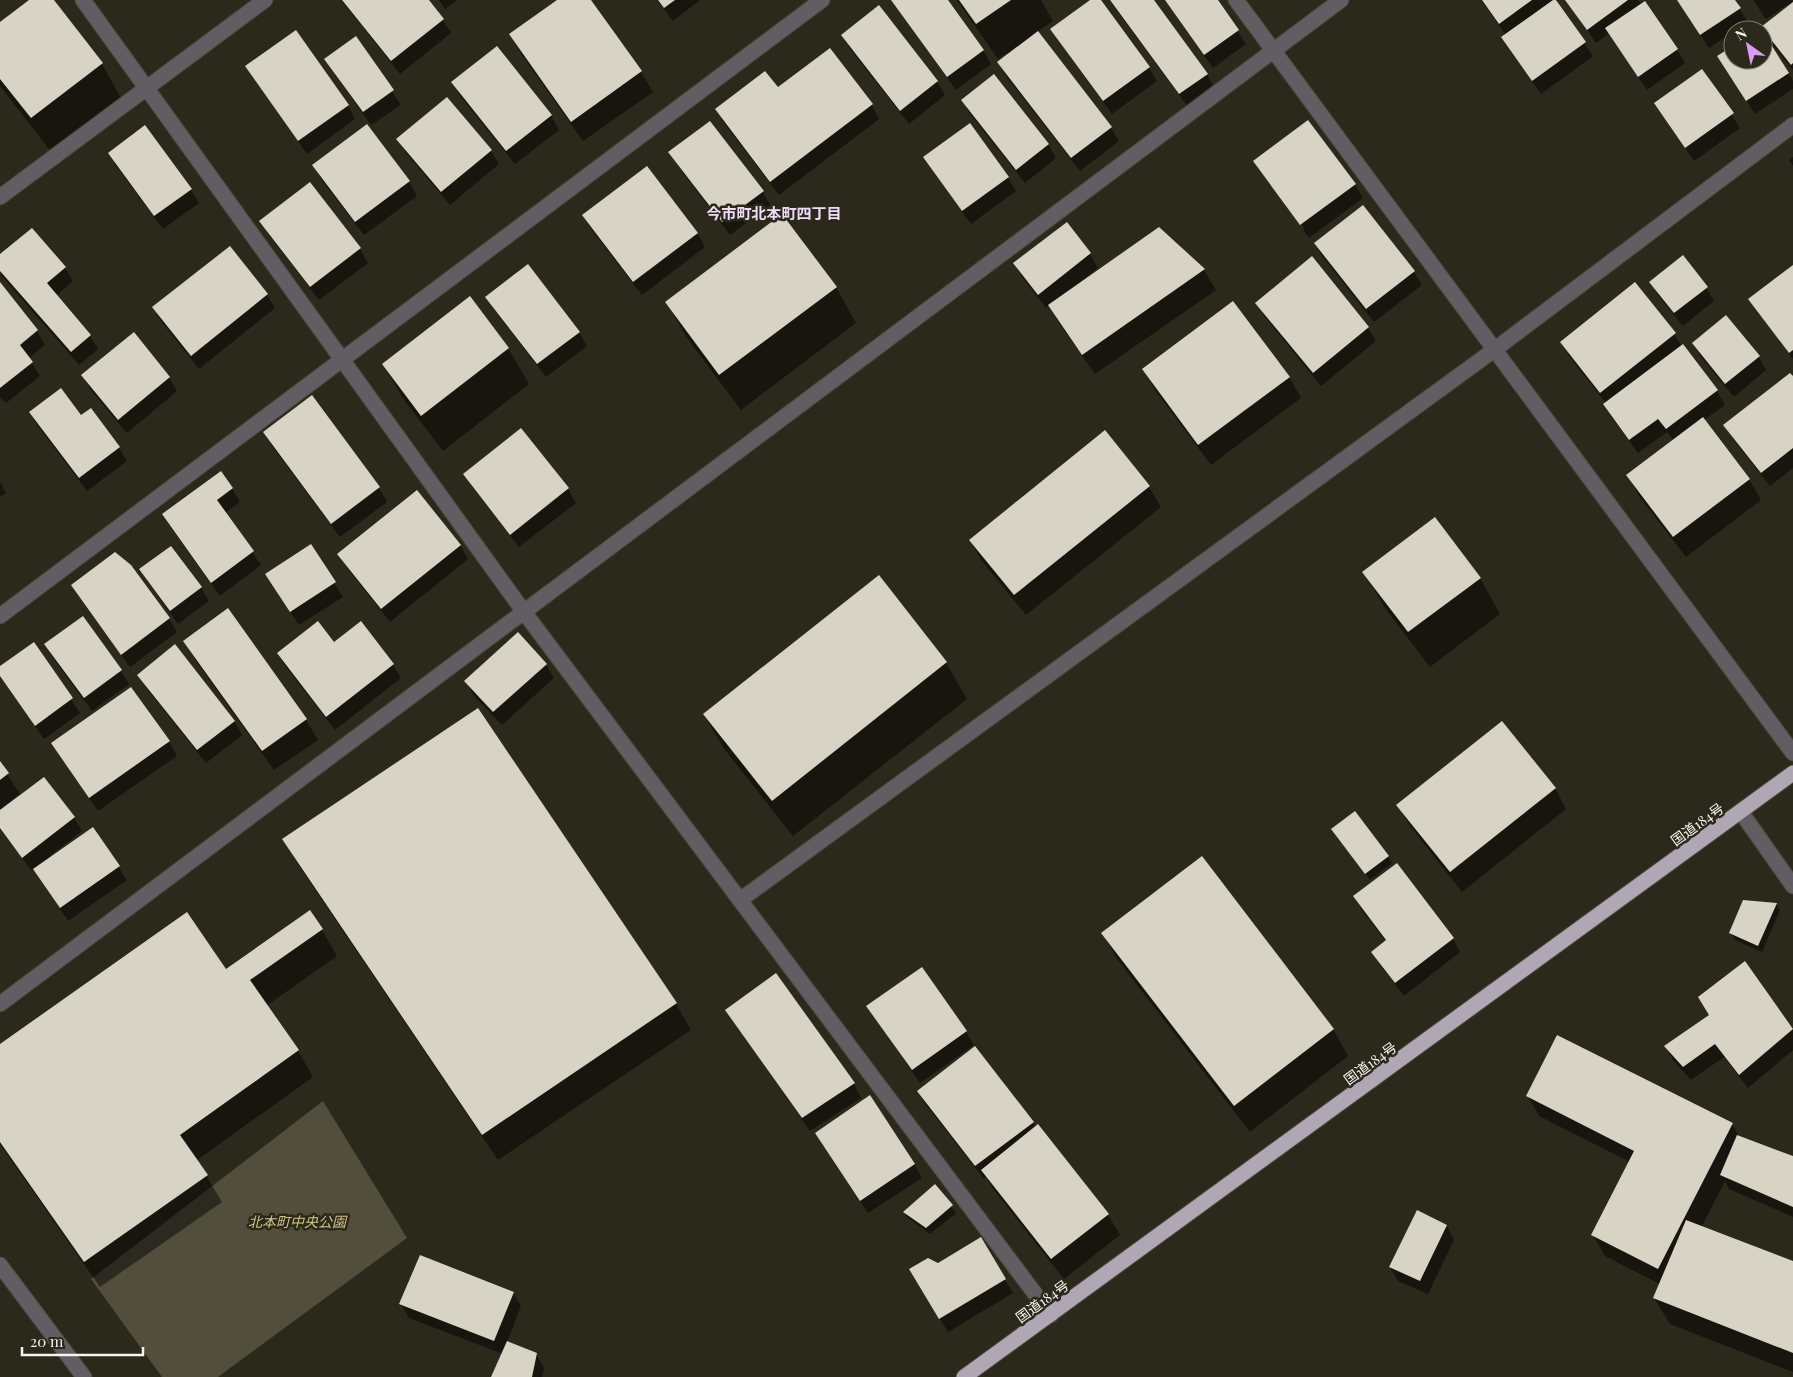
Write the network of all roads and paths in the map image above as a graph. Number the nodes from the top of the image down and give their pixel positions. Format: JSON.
{"nodes":[{"id":1,"x":82,"y":0,"type":"edge"},
{"id":2,"x":264,"y":0,"type":"edge"},
{"id":3,"x":822,"y":0,"type":"edge"},
{"id":4,"x":1236,"y":0,"type":"edge"},
{"id":5,"x":1341,"y":0,"type":"edge"},
{"id":6,"x":1273,"y":51,"type":"junction"},
{"id":7,"x":147,"y":88,"type":"junction"},
{"id":8,"x":1793,"y":125,"type":"edge"},
{"id":9,"x":0,"y":197,"type":"edge"},
{"id":10,"x":1494,"y":350,"type":"junction"},
{"id":11,"x":342,"y":360,"type":"junction"},
{"id":12,"x":524,"y":612,"type":"junction"},
{"id":13,"x":0,"y":616,"type":"edge"},
{"id":14,"x":1793,"y":753,"type":"edge"},
{"id":15,"x":1793,"y":773,"type":"edge"},
{"id":16,"x":1741,"y":812,"type":"junction"},
{"id":17,"x":1793,"y":886,"type":"edge"},
{"id":18,"x":740,"y":900,"type":"junction"},
{"id":19,"x":0,"y":1004,"type":"edge"},
{"id":20,"x":0,"y":1265,"type":"edge"},
{"id":21,"x":1051,"y":1315,"type":"junction"},
{"id":22,"x":84,"y":1377,"type":"edge"},
{"id":23,"x":964,"y":1377,"type":"edge"}],
"edges":[{"from":1,"to":7,"type":"street"},
{"from":2,"to":7,"type":"street"},
{"from":3,"to":11,"type":"street"},
{"from":4,"to":6,"type":"street"},
{"from":5,"to":6,"type":"street"},
{"from":6,"to":10,"type":"street"},
{"from":6,"to":12,"type":"street"},
{"from":7,"to":9,"type":"street"},
{"from":7,"to":11,"type":"street"},
{"from":8,"to":10,"type":"street"},
{"from":10,"to":14,"type":"street"},
{"from":10,"to":18,"type":"street"},
{"from":11,"to":12,"type":"street"},
{"from":11,"to":13,"type":"street"},
{"from":12,"to":18,"type":"street"},
{"from":12,"to":19,"type":"street"},
{"from":15,"to":16,"type":"highway","name":"国道184号"},
{"from":16,"to":17,"type":"street"},
{"from":16,"to":21,"type":"highway","name":"国道184号"},
{"from":18,"to":21,"type":"street"},
{"from":20,"to":22,"type":"street"},
{"from":21,"to":23,"type":"highway","name":"国道184号"}]}
